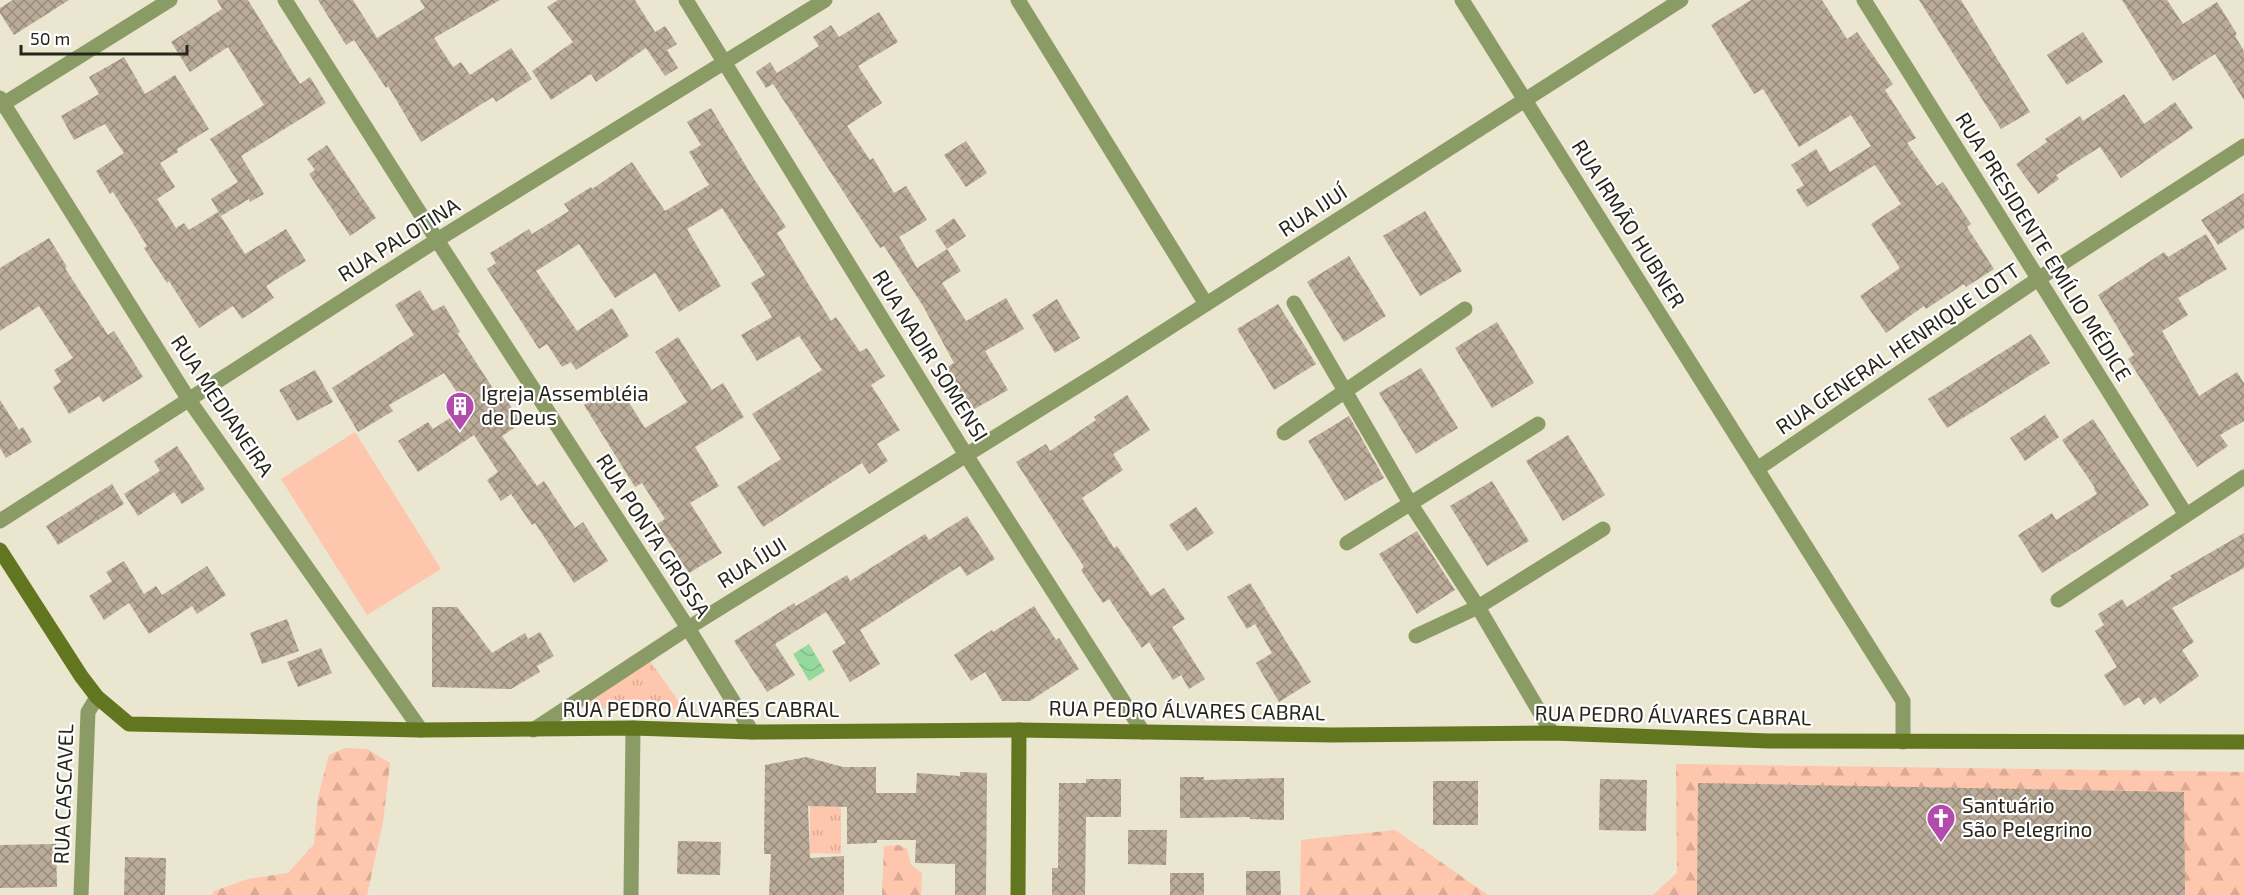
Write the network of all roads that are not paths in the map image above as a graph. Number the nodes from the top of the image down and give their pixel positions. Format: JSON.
{"nodes":[{"id":1,"x":170,"y":0,"type":"edge"},
{"id":2,"x":285,"y":0,"type":"edge"},
{"id":3,"x":686,"y":0,"type":"edge"},
{"id":4,"x":825,"y":0,"type":"edge"},
{"id":5,"x":1018,"y":0,"type":"edge"},
{"id":6,"x":1462,"y":0,"type":"edge"},
{"id":7,"x":1681,"y":0,"type":"edge"},
{"id":8,"x":1864,"y":0,"type":"edge"},
{"id":9,"x":725,"y":62,"type":"junction"},
{"id":10,"x":1525,"y":100,"type":"junction"},
{"id":11,"x":1,"y":103,"type":"edge"},
{"id":12,"x":2244,"y":146,"type":"edge"},
{"id":13,"x":437,"y":240,"type":"junction"},
{"id":14,"x":2038,"y":279,"type":"junction"},
{"id":15,"x":1206,"y":303,"type":"junction"},
{"id":16,"x":1294,"y":303,"type":"dead end"},
{"id":17,"x":1465,"y":309,"type":"dead end"},
{"id":18,"x":1345,"y":390,"type":"junction"},
{"id":19,"x":189,"y":400,"type":"junction"},
{"id":20,"x":1538,"y":424,"type":"dead end"},
{"id":21,"x":1284,"y":433,"type":"dead end"},
{"id":22,"x":966,"y":455,"type":"junction"},
{"id":23,"x":1757,"y":470,"type":"junction"},
{"id":24,"x":2244,"y":477,"type":"edge"},
{"id":25,"x":1410,"y":503,"type":"junction"},
{"id":26,"x":2186,"y":515,"type":"junction"},
{"id":27,"x":0,"y":521,"type":"edge"},
{"id":28,"x":1603,"y":529,"type":"dead end"},
{"id":29,"x":1347,"y":543,"type":"dead end"},
{"id":30,"x":0,"y":550,"type":"edge"},
{"id":31,"x":2058,"y":600,"type":"dead end"},
{"id":32,"x":1478,"y":607,"type":"junction"},
{"id":33,"x":688,"y":628,"type":"junction"},
{"id":34,"x":1416,"y":636,"type":"dead end"},
{"id":35,"x":97,"y":697,"type":"junction"},
{"id":36,"x":633,"y":728,"type":"junction"},
{"id":37,"x":421,"y":730,"type":"junction"},
{"id":38,"x":533,"y":730,"type":"junction"},
{"id":39,"x":1019,"y":730,"type":"junction"},
{"id":40,"x":752,"y":732,"type":"junction"},
{"id":41,"x":1143,"y":732,"type":"junction"},
{"id":42,"x":1552,"y":734,"type":"junction"},
{"id":43,"x":1903,"y":742,"type":"junction"},
{"id":44,"x":2244,"y":742,"type":"edge"},
{"id":45,"x":81,"y":895,"type":"edge"},
{"id":46,"x":631,"y":895,"type":"edge"},
{"id":47,"x":1018,"y":895,"type":"edge"}],
"edges":[{"from":1,"to":11,"type":"street"},
{"from":2,"to":13,"type":"street","name":"RUA PONTA GROSSA"},
{"from":3,"to":9,"type":"street","name":"RUA NADIR SOMENSI"},
{"from":4,"to":9,"type":"street","name":"RUA PALOTINA"},
{"from":5,"to":15,"type":"street"},
{"from":6,"to":10,"type":"street","name":"RUA IRMÃO HUBNER"},
{"from":7,"to":10,"type":"street","name":"RUA IJUÍ"},
{"from":8,"to":14,"type":"street","name":"RUA PRESIDENTE EMÍLIO MÉDICE"},
{"from":9,"to":13,"type":"street","name":"RUA PALOTINA"},
{"from":9,"to":22,"type":"street","name":"RUA NADIR SOMENSI"},
{"from":10,"to":15,"type":"street","name":"RUA IJUÍ"},
{"from":10,"to":23,"type":"street","name":"RUA IRMÃO HUBNER"},
{"from":11,"to":19,"type":"street","name":"RUA MEDIANEIRA"},
{"from":12,"to":14,"type":"street","name":"RUA GENERAL HENRIQUE LOTT"},
{"from":13,"to":19,"type":"street","name":"RUA PALOTINA"},
{"from":13,"to":33,"type":"street","name":"RUA PONTA GROSSA"},
{"from":14,"to":23,"type":"street","name":"RUA GENERAL HENRIQUE LOTT"},
{"from":14,"to":26,"type":"street","name":"RUA PRESIDENTE EMÍLIO MÉDICE"},
{"from":15,"to":22,"type":"street","name":"RUA IJUÍ"},
{"from":16,"to":18,"type":"street"},
{"from":17,"to":18,"type":"street"},
{"from":18,"to":21,"type":"street"},
{"from":18,"to":25,"type":"street"},
{"from":19,"to":27,"type":"street","name":"RUA PALOTINA"},
{"from":19,"to":37,"type":"street","name":"RUA MEDIANEIRA"},
{"from":20,"to":25,"type":"street"},
{"from":22,"to":33,"type":"street","name":"RUA ÍJUI"},
{"from":22,"to":41,"type":"street","name":"RUA NADIR SOMENSI"},
{"from":23,"to":43,"type":"street","name":"RUA IRMÃO HUBNER"},
{"from":24,"to":26,"type":"street"},
{"from":25,"to":29,"type":"street"},
{"from":25,"to":32,"type":"street"},
{"from":26,"to":31,"type":"street"},
{"from":28,"to":32,"type":"street"},
{"from":30,"to":35,"type":"street"},
{"from":32,"to":34,"type":"street"},
{"from":32,"to":42,"type":"street"},
{"from":33,"to":38,"type":"street","name":"RUA ÍJUI"},
{"from":33,"to":40,"type":"street","name":"RUA PONTA GROSSA"},
{"from":35,"to":37,"type":"street","name":"RUA PEDRO ÁLVARES CABRAL"},
{"from":35,"to":45,"type":"street","name":"RUA CASCAVEL"},
{"from":36,"to":38,"type":"street","name":"RUA PEDRO ÁLVARES CABRAL"},
{"from":36,"to":40,"type":"street","name":"RUA PEDRO ÁLVARES CABRAL"},
{"from":36,"to":46,"type":"street"},
{"from":37,"to":38,"type":"street","name":"RUA PEDRO ÁLVARES CABRAL"},
{"from":39,"to":40,"type":"street","name":"RUA PEDRO ÁLVARES CABRAL"},
{"from":39,"to":41,"type":"street","name":"RUA PEDRO ÁLVARES CABRAL"},
{"from":39,"to":47,"type":"street"},
{"from":41,"to":42,"type":"street","name":"RUA PEDRO ÁLVARES CABRAL"},
{"from":42,"to":43,"type":"street","name":"RUA PEDRO ÁLVARES CABRAL"},
{"from":43,"to":44,"type":"street","name":"RUA PEDRO ÁLVARES CABRAL"}]}
